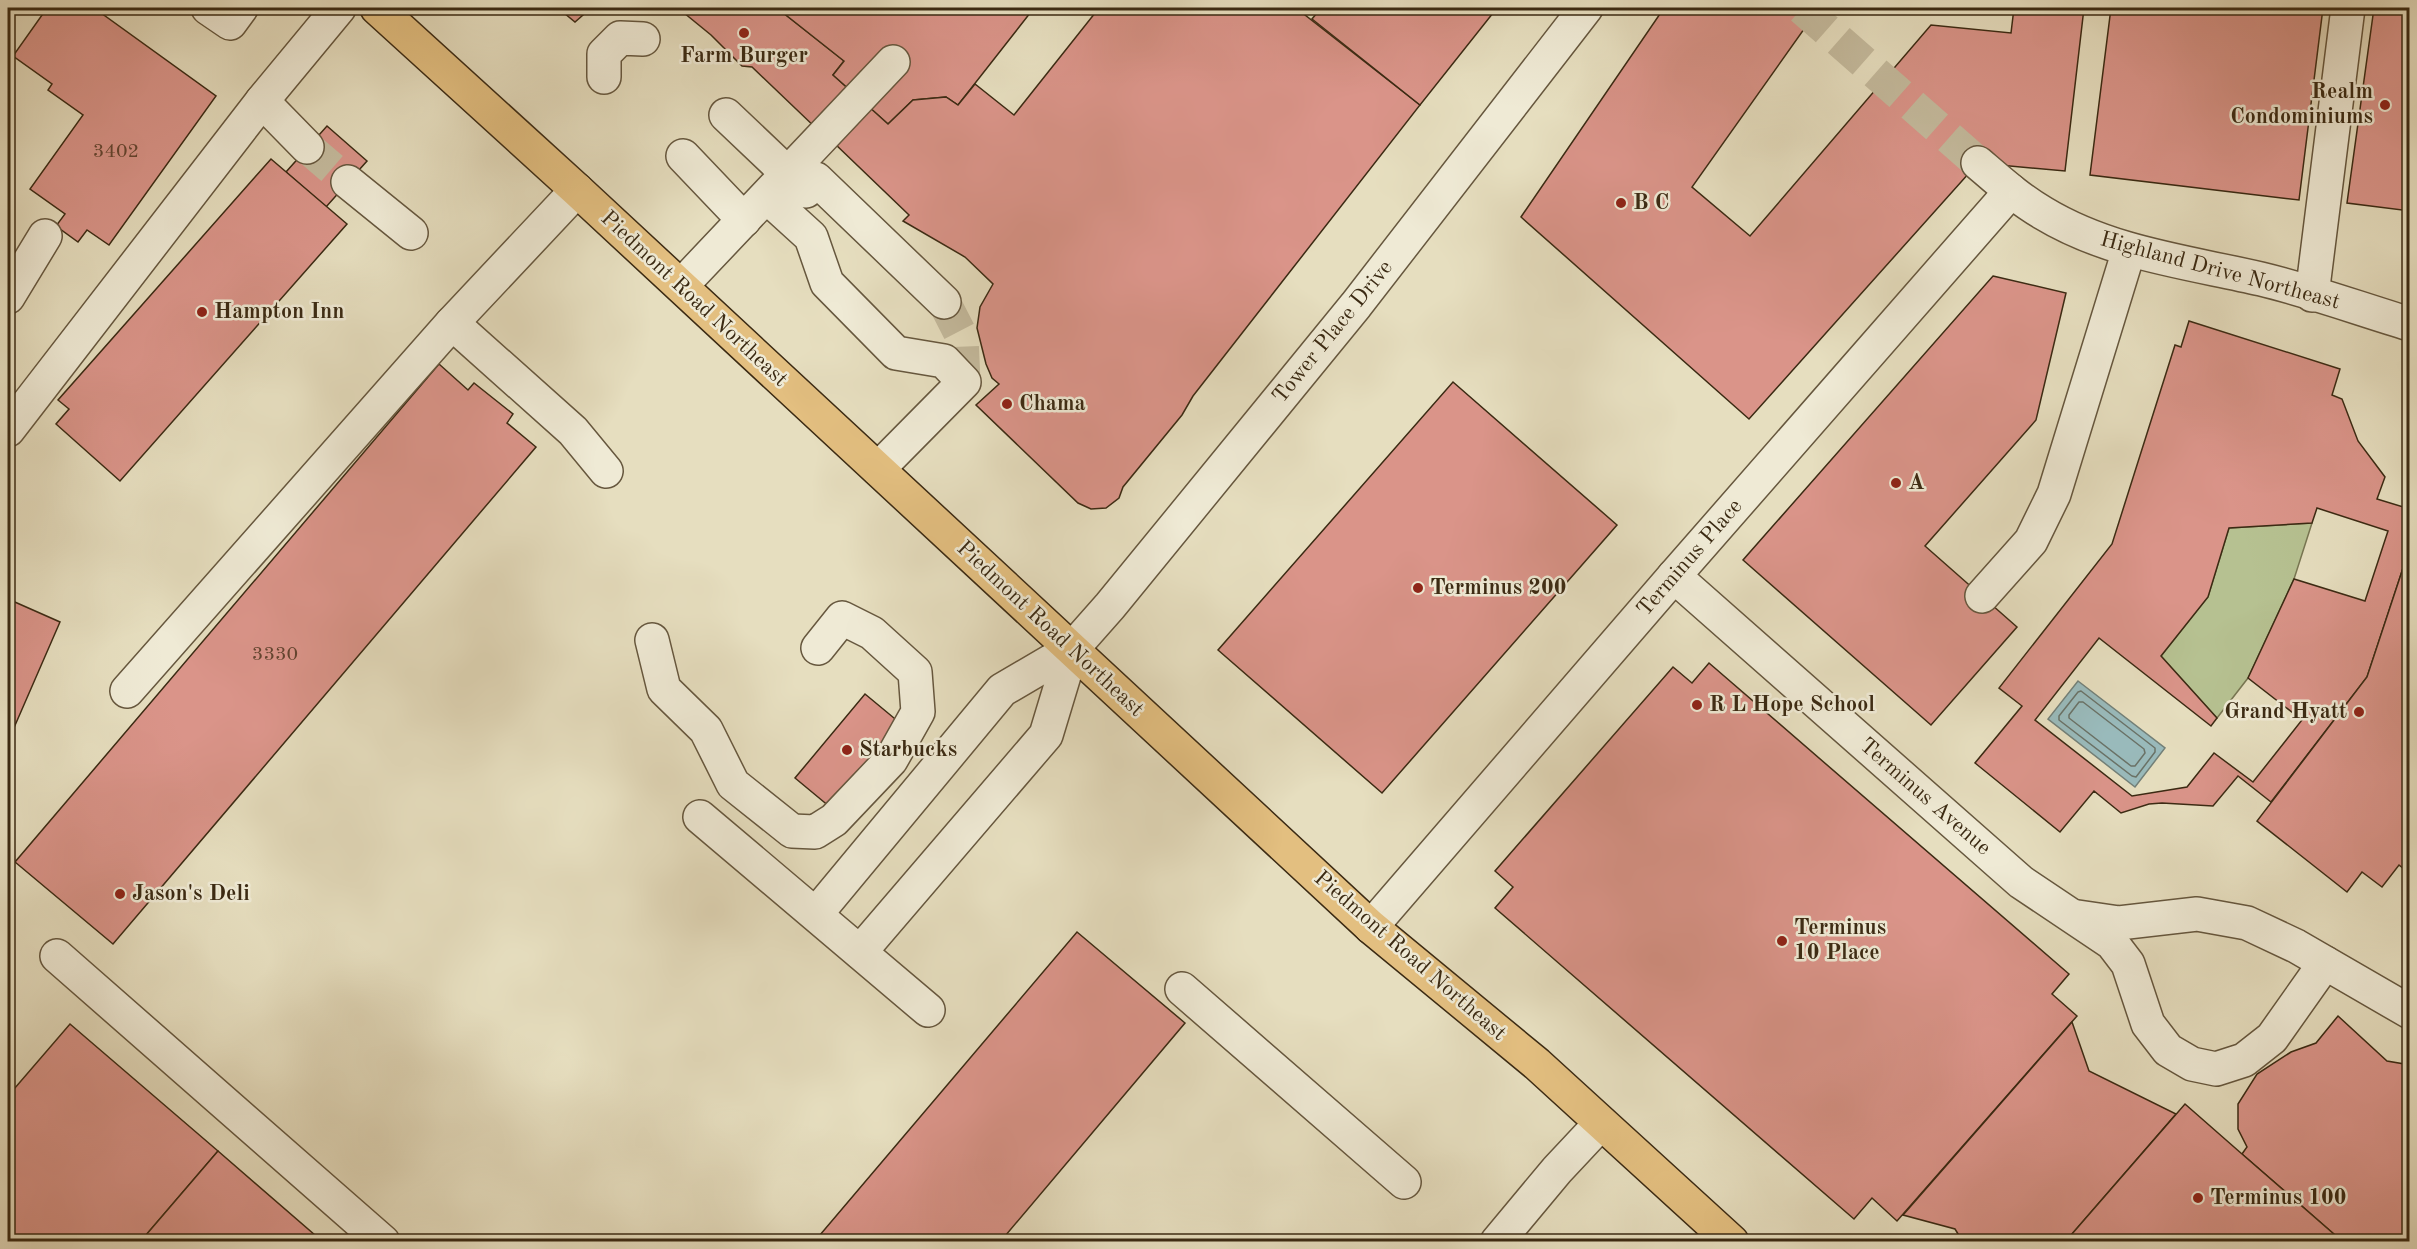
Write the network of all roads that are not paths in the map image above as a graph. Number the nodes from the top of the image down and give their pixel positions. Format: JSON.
{"nodes":[{"id":1,"x":208,"y":8,"type":"edge"},
{"id":2,"x":241,"y":8,"type":"edge"},
{"id":3,"x":339,"y":8,"type":"edge"},
{"id":4,"x":1586,"y":8,"type":"edge"},
{"id":5,"x":2348,"y":8,"type":"edge"},
{"id":6,"x":385,"y":10,"type":"edge"},
{"id":7,"x":643,"y":39,"type":"dead end"},
{"id":8,"x":893,"y":62,"type":"dead end"},
{"id":9,"x":604,"y":77,"type":"dead end"},
{"id":10,"x":261,"y":101,"type":"junction"},
{"id":11,"x":726,"y":115,"type":"dead end"},
{"id":12,"x":307,"y":147,"type":"tunnel mouth"},
{"id":13,"x":683,"y":156,"type":"dead end"},
{"id":14,"x":1978,"y":163,"type":"tunnel mouth"},
{"id":15,"x":348,"y":182,"type":"tunnel mouth"},
{"id":16,"x":778,"y":186,"type":"junction"},
{"id":17,"x":577,"y":190,"type":"junction"},
{"id":18,"x":2011,"y":191,"type":"junction"},
{"id":19,"x":734,"y":210,"type":"junction"},
{"id":20,"x":411,"y":232,"type":"dead end"},
{"id":21,"x":45,"y":236,"type":"dead end"},
{"id":22,"x":2129,"y":250,"type":"junction"},
{"id":23,"x":681,"y":286,"type":"junction"},
{"id":24,"x":2312,"y":295,"type":"junction"},
{"id":25,"x":8,"y":297,"type":"edge"},
{"id":26,"x":944,"y":302,"type":"tunnel mouth"},
{"id":27,"x":452,"y":324,"type":"junction"},
{"id":28,"x":2409,"y":324,"type":"edge"},
{"id":29,"x":8,"y":430,"type":"edge"},
{"id":30,"x":878,"y":469,"type":"junction"},
{"id":31,"x":606,"y":471,"type":"dead end"},
{"id":32,"x":1674,"y":576,"type":"junction"},
{"id":33,"x":1982,"y":596,"type":"dead end"},
{"id":34,"x":652,"y":640,"type":"dead end"},
{"id":35,"x":818,"y":648,"type":"dead end"},
{"id":36,"x":1072,"y":649,"type":"junction"},
{"id":37,"x":127,"y":691,"type":"dead end"},
{"id":38,"x":700,"y":817,"type":"dead end"},
{"id":39,"x":816,"y":914,"type":"junction"},
{"id":40,"x":2073,"y":916,"type":"junction"},
{"id":41,"x":1371,"y":927,"type":"junction"},
{"id":42,"x":860,"y":952,"type":"junction"},
{"id":43,"x":57,"y":956,"type":"dead end"},
{"id":44,"x":2325,"y":963,"type":"junction"},
{"id":45,"x":1182,"y":989,"type":"dead end"},
{"id":46,"x":928,"y":1010,"type":"dead end"},
{"id":47,"x":2409,"y":1012,"type":"edge"},
{"id":48,"x":1601,"y":1123,"type":"junction"},
{"id":49,"x":1404,"y":1182,"type":"dead end"},
{"id":50,"x":382,"y":1242,"type":"edge"},
{"id":51,"x":1497,"y":1242,"type":"edge"},
{"id":52,"x":1732,"y":1242,"type":"edge"}],
"edges":[{"from":1,"to":2,"type":"street"},
{"from":3,"to":10,"type":"street"},
{"from":4,"to":36,"type":"street","name":"Tower Place Drive"},
{"from":5,"to":24,"type":"street"},
{"from":6,"to":17,"type":"main road","name":"Piedmont Road Northeast"},
{"from":7,"to":9,"type":"street"},
{"from":8,"to":16,"type":"street"},
{"from":10,"to":12,"type":"street"},
{"from":10,"to":29,"type":"street"},
{"from":11,"to":16,"type":"street"},
{"from":13,"to":19,"type":"street"},
{"from":14,"to":18,"type":"street","name":"Highland Drive Northeast"},
{"from":15,"to":20,"type":"street"},
{"from":16,"to":19,"type":"street"},
{"from":16,"to":26,"type":"street"},
{"from":16,"to":30,"type":"street"},
{"from":17,"to":23,"type":"main road","name":"Piedmont Road Northeast"},
{"from":17,"to":27,"type":"street"},
{"from":18,"to":22,"type":"street","name":"Highland Drive Northeast"},
{"from":18,"to":32,"type":"street","name":"Terminus Place"},
{"from":19,"to":23,"type":"street"},
{"from":21,"to":25,"type":"street"},
{"from":22,"to":24,"type":"street","name":"Highland Drive Northeast"},
{"from":22,"to":33,"type":"street"},
{"from":23,"to":30,"type":"main road","name":"Piedmont Road Northeast"},
{"from":24,"to":28,"type":"street","name":"Highland Drive Northeast"},
{"from":27,"to":31,"type":"street"},
{"from":27,"to":37,"type":"street"},
{"from":30,"to":36,"type":"main road","name":"Piedmont Road Northeast"},
{"from":32,"to":40,"type":"street","name":"Terminus Avenue"},
{"from":32,"to":41,"type":"street","name":"Terminus Place"},
{"from":34,"to":35,"type":"street"},
{"from":36,"to":39,"type":"street"},
{"from":36,"to":41,"type":"main road","name":"Piedmont Road Northeast"},
{"from":36,"to":42,"type":"street"},
{"from":38,"to":39,"type":"street"},
{"from":39,"to":42,"type":"street"},
{"from":40,"to":44,"type":"street","name":"Terminus Avenue"},
{"from":40,"to":44,"type":"street","name":"Terminus Avenue"},
{"from":41,"to":48,"type":"main road","name":"Piedmont Road Northeast"},
{"from":42,"to":46,"type":"street"},
{"from":43,"to":50,"type":"street"},
{"from":44,"to":47,"type":"street","name":"Terminus Avenue"},
{"from":45,"to":49,"type":"street"},
{"from":48,"to":51,"type":"street"},
{"from":48,"to":52,"type":"main road","name":"Piedmont Road Northeast"}]}
